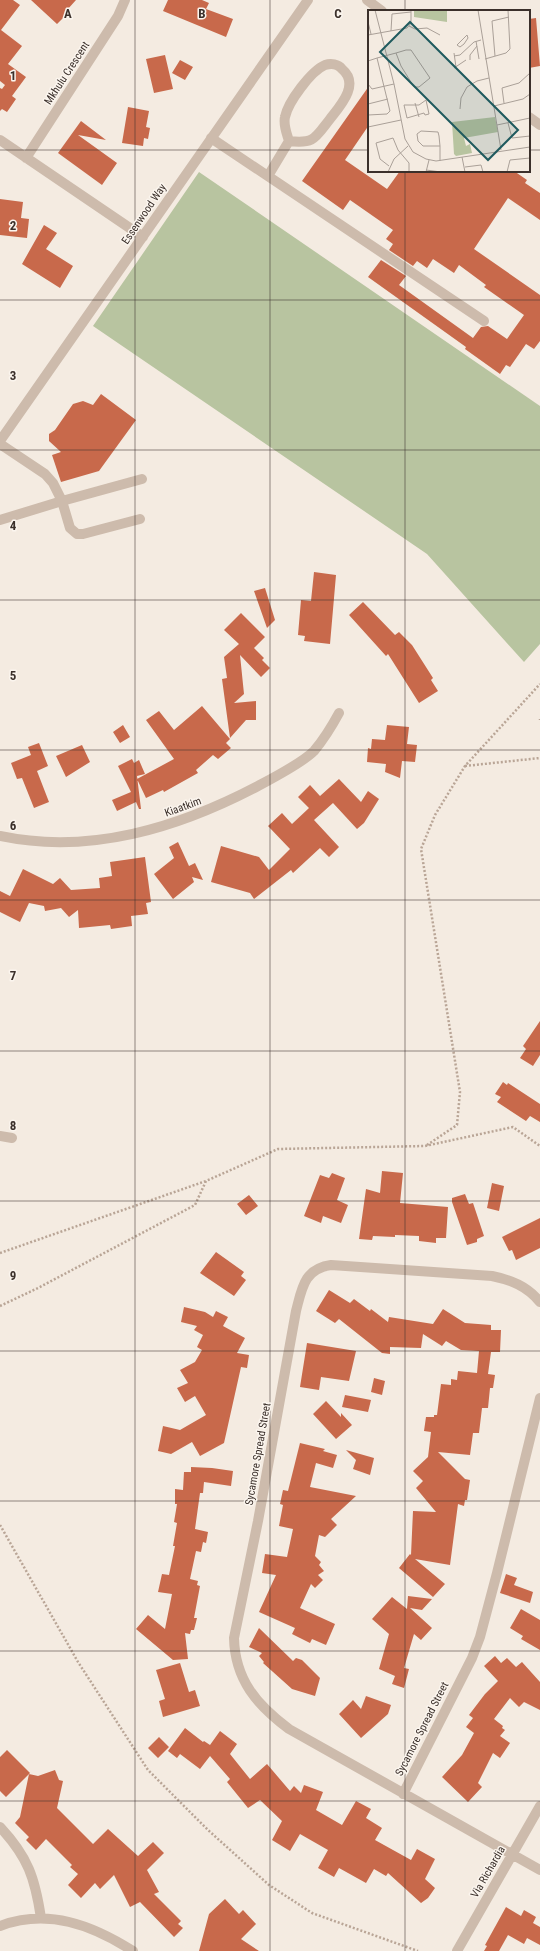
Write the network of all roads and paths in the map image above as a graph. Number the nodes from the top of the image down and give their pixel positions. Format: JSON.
{"nodes":[{"id":1,"x":125,"y":0,"type":"edge"},
{"id":2,"x":308,"y":0,"type":"edge"},
{"id":3,"x":367,"y":0,"type":"edge"},
{"id":4,"x":381,"y":10,"type":"edge"},
{"id":5,"x":530,"y":118,"type":"edge"},
{"id":6,"x":540,"y":125,"type":"edge"},
{"id":7,"x":211,"y":138,"type":"junction"},
{"id":8,"x":0,"y":140,"type":"edge"},
{"id":9,"x":289,"y":141,"type":"junction"},
{"id":10,"x":26,"y":158,"type":"junction"},
{"id":11,"x":268,"y":176,"type":"junction"},
{"id":12,"x":143,"y":237,"type":"junction"},
{"id":13,"x":484,"y":321,"type":"dead end"},
{"id":14,"x":1,"y":440,"type":"edge"},
{"id":15,"x":142,"y":480,"type":"dead end"},
{"id":16,"x":62,"y":501,"type":"junction"},
{"id":17,"x":140,"y":519,"type":"dead end"},
{"id":18,"x":0,"y":520,"type":"edge"},
{"id":19,"x":540,"y":684,"type":"edge"},
{"id":20,"x":339,"y":713,"type":"dead end"},
{"id":21,"x":540,"y":758,"type":"edge"},
{"id":22,"x":465,"y":766,"type":"junction"},
{"id":23,"x":0,"y":836,"type":"edge"},
{"id":24,"x":0,"y":1136,"type":"edge"},
{"id":25,"x":12,"y":1138,"type":"dead end"},
{"id":26,"x":425,"y":1146,"type":"junction"},
{"id":27,"x":540,"y":1146,"type":"edge"},
{"id":28,"x":206,"y":1181,"type":"junction"},
{"id":29,"x":0,"y":1253,"type":"edge"},
{"id":30,"x":540,"y":1302,"type":"edge"},
{"id":31,"x":0,"y":1306,"type":"edge"},
{"id":32,"x":540,"y":1398,"type":"edge"},
{"id":33,"x":0,"y":1526,"type":"edge"},
{"id":34,"x":403,"y":1794,"type":"junction"},
{"id":35,"x":540,"y":1806,"type":"edge"},
{"id":36,"x":0,"y":1827,"type":"edge"},
{"id":37,"x":512,"y":1854,"type":"junction"},
{"id":38,"x":540,"y":1870,"type":"edge"},
{"id":39,"x":41,"y":1918,"type":"junction"},
{"id":40,"x":0,"y":1926,"type":"edge"},
{"id":41,"x":133,"y":1951,"type":"edge"},
{"id":42,"x":418,"y":1951,"type":"edge"},
{"id":43,"x":457,"y":1951,"type":"edge"}],
"edges":[{"from":1,"to":10,"type":"street","name":"Mkhulu Crescent"},
{"from":2,"to":7,"type":"street","name":"Essenwood Way"},
{"from":3,"to":4,"type":"street"},
{"from":5,"to":6,"type":"street"},
{"from":7,"to":11,"type":"street"},
{"from":7,"to":12,"type":"street","name":"Essenwood Way"},
{"from":8,"to":10,"type":"street"},
{"from":9,"to":9,"type":"street"},
{"from":9,"to":11,"type":"street"},
{"from":10,"to":12,"type":"street"},
{"from":11,"to":13,"type":"street"},
{"from":12,"to":14,"type":"street","name":"Essenwood Way"},
{"from":14,"to":16,"type":"street"},
{"from":15,"to":16,"type":"street"},
{"from":16,"to":17,"type":"street"},
{"from":16,"to":18,"type":"street"},
{"from":19,"to":22,"type":"path"},
{"from":20,"to":23,"type":"street","name":"Kiaatkim"},
{"from":21,"to":22,"type":"path"},
{"from":22,"to":26,"type":"path"},
{"from":24,"to":25,"type":"street"},
{"from":26,"to":27,"type":"path"},
{"from":26,"to":28,"type":"path"},
{"from":28,"to":29,"type":"path"},
{"from":28,"to":31,"type":"path"},
{"from":30,"to":34,"type":"street","name":"Sycamore Spread Street"},
{"from":32,"to":34,"type":"street","name":"Sycamore Spread Street"},
{"from":33,"to":42,"type":"path"},
{"from":34,"to":37,"type":"street","name":"Sycamore Spread Street"},
{"from":35,"to":37,"type":"street","name":"Via Richardia"},
{"from":36,"to":39,"type":"street"},
{"from":37,"to":38,"type":"street","name":"Sycamore Spread Street"},
{"from":37,"to":43,"type":"street","name":"Via Richardia"},
{"from":39,"to":40,"type":"street"},
{"from":39,"to":41,"type":"street"}]}
